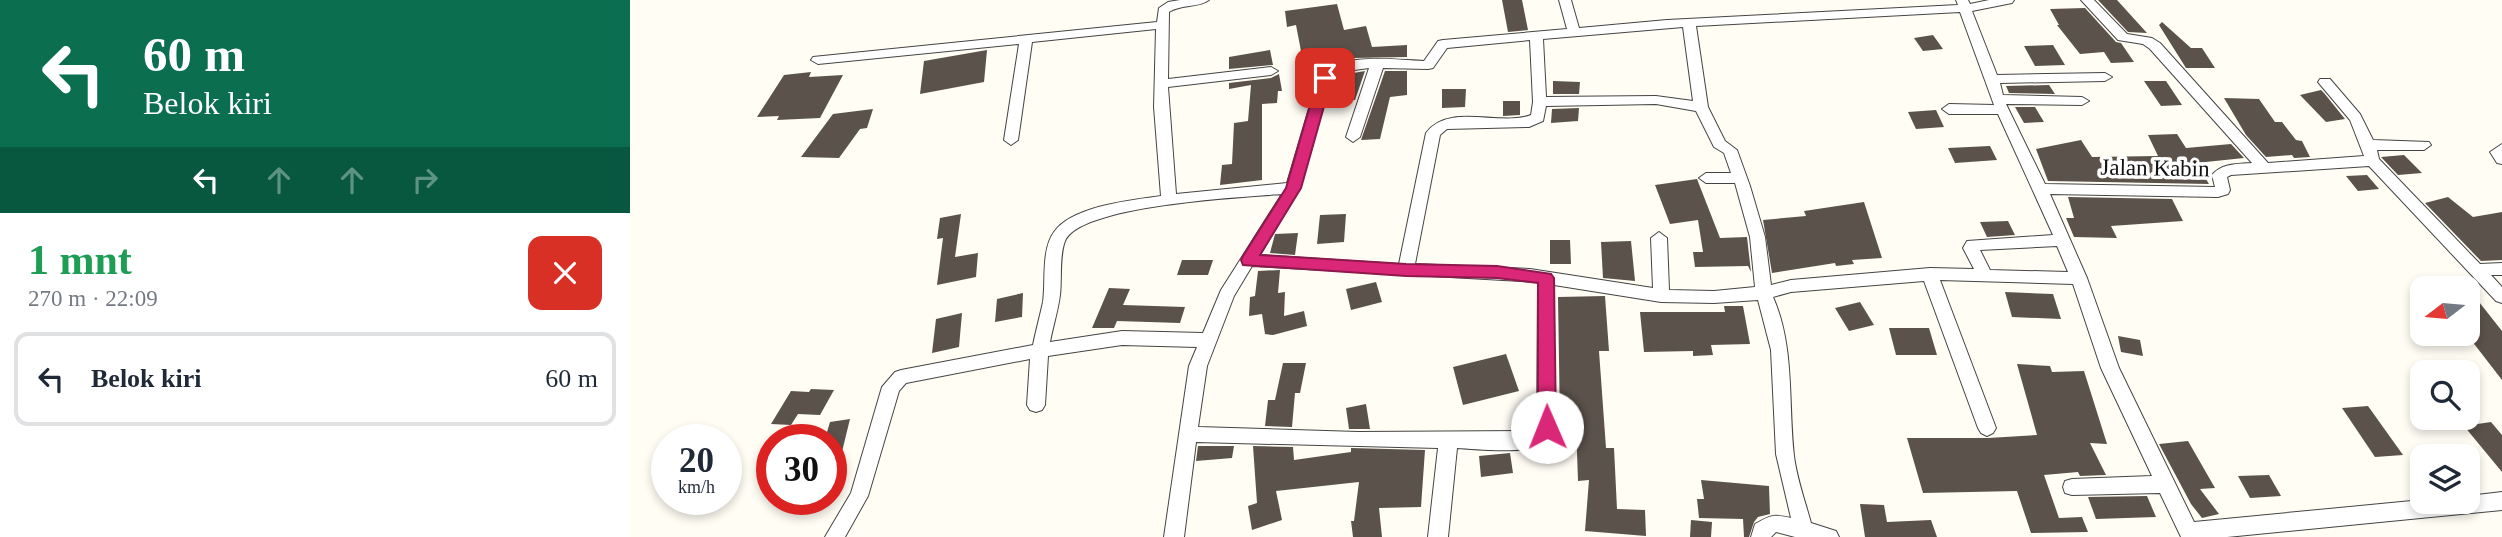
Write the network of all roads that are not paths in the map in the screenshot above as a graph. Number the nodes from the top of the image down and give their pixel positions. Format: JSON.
{"nodes":[{"id":1,"x":1203,"y":0,"type":"edge"},
{"id":2,"x":1565,"y":0,"type":"edge"},
{"id":3,"x":2008,"y":0,"type":"edge"},
{"id":4,"x":2087,"y":0,"type":"edge"},
{"id":5,"x":1964,"y":4,"type":"edge"},
{"id":6,"x":1689,"y":23,"type":"junction"},
{"id":7,"x":1161,"y":25,"type":"junction"},
{"id":8,"x":1574,"y":33,"type":"junction"},
{"id":9,"x":1536,"y":36,"type":"junction"},
{"id":10,"x":1026,"y":38,"type":"junction"},
{"id":11,"x":818,"y":60,"type":"dead end"},
{"id":12,"x":1377,"y":65,"type":"junction"},
{"id":13,"x":1271,"y":71,"type":"dead end"},
{"id":14,"x":2105,"y":77,"type":"dead end"},
{"id":15,"x":1992,"y":79,"type":"junction"},
{"id":16,"x":2325,"y":82,"type":"dead end"},
{"id":17,"x":1161,"y":84,"type":"junction"},
{"id":18,"x":1541,"y":102,"type":"junction"},
{"id":19,"x":2082,"y":102,"type":"dead end"},
{"id":20,"x":2000,"y":104,"type":"junction"},
{"id":21,"x":1701,"y":107,"type":"junction"},
{"id":22,"x":1949,"y":108,"type":"dead end"},
{"id":23,"x":1353,"y":137,"type":"dead end"},
{"id":24,"x":1011,"y":140,"type":"dead end"},
{"id":25,"x":2369,"y":145,"type":"junction"},
{"id":26,"x":2424,"y":145,"type":"dead end"},
{"id":27,"x":2502,"y":149,"type":"edge"},
{"id":28,"x":2502,"y":159,"type":"edge"},
{"id":29,"x":2372,"y":161,"type":"junction"},
{"id":30,"x":2264,"y":168,"type":"junction"},
{"id":31,"x":1706,"y":178,"type":"dead end"},
{"id":32,"x":1740,"y":178,"type":"junction"},
{"id":33,"x":1293,"y":188,"type":"junction"},
{"id":34,"x":2041,"y":189,"type":"junction"},
{"id":35,"x":1169,"y":200,"type":"junction"},
{"id":36,"x":1659,"y":238,"type":"dead end"},
{"id":37,"x":2061,"y":240,"type":"junction"},
{"id":38,"x":1249,"y":260,"type":"junction"},
{"id":39,"x":2502,"y":269,"type":"edge"},
{"id":40,"x":1406,"y":270,"type":"junction"},
{"id":41,"x":2477,"y":270,"type":"junction"},
{"id":42,"x":1930,"y":274,"type":"junction"},
{"id":43,"x":1984,"y":274,"type":"junction"},
{"id":44,"x":1546,"y":278,"type":"junction"},
{"id":45,"x":2079,"y":278,"type":"junction"},
{"id":46,"x":1763,"y":293,"type":"junction"},
{"id":47,"x":1661,"y":296,"type":"junction"},
{"id":48,"x":2502,"y":297,"type":"edge"},
{"id":49,"x":1207,"y":340,"type":"junction"},
{"id":50,"x":1040,"y":352,"type":"junction"},
{"id":51,"x":1036,"y":405,"type":"dead end"},
{"id":52,"x":1987,"y":428,"type":"dead end"},
{"id":53,"x":1188,"y":434,"type":"junction"},
{"id":54,"x":1443,"y":441,"type":"junction"},
{"id":55,"x":2165,"y":484,"type":"junction"},
{"id":56,"x":2072,"y":487,"type":"dead end"},
{"id":57,"x":2502,"y":501,"type":"edge"},
{"id":58,"x":1802,"y":528,"type":"junction"},
{"id":59,"x":2190,"y":535,"type":"edge"},
{"id":60,"x":835,"y":537,"type":"edge"},
{"id":61,"x":1174,"y":537,"type":"edge"},
{"id":62,"x":1438,"y":537,"type":"edge"},
{"id":63,"x":1762,"y":537,"type":"edge"},
{"id":64,"x":1829,"y":537,"type":"edge"}],
"edges":[{"from":1,"to":7,"type":"street"},
{"from":2,"to":8,"type":"street"},
{"from":3,"to":5,"type":"street"},
{"from":4,"to":30,"type":"street"},
{"from":5,"to":6,"type":"street"},
{"from":5,"to":15,"type":"street"},
{"from":6,"to":8,"type":"street"},
{"from":6,"to":21,"type":"street"},
{"from":7,"to":10,"type":"street"},
{"from":7,"to":17,"type":"street"},
{"from":8,"to":9,"type":"street"},
{"from":9,"to":12,"type":"street"},
{"from":9,"to":18,"type":"street"},
{"from":10,"to":11,"type":"street"},
{"from":10,"to":24,"type":"street"},
{"from":12,"to":23,"type":"street"},
{"from":12,"to":33,"type":"street"},
{"from":13,"to":17,"type":"street"},
{"from":14,"to":15,"type":"street"},
{"from":15,"to":20,"type":"street"},
{"from":16,"to":25,"type":"street"},
{"from":17,"to":35,"type":"street"},
{"from":18,"to":21,"type":"street"},
{"from":18,"to":40,"type":"street"},
{"from":19,"to":20,"type":"street"},
{"from":20,"to":22,"type":"street"},
{"from":20,"to":34,"type":"street"},
{"from":21,"to":32,"type":"street"},
{"from":25,"to":26,"type":"street"},
{"from":25,"to":29,"type":"street"},
{"from":27,"to":28,"type":"street"},
{"from":29,"to":30,"type":"street","name":"Jalan Kabin"},
{"from":29,"to":41,"type":"street"},
{"from":30,"to":34,"type":"street","name":"Jalan Kabin"},
{"from":31,"to":32,"type":"street"},
{"from":32,"to":46,"type":"street"},
{"from":33,"to":35,"type":"street"},
{"from":33,"to":38,"type":"street"},
{"from":34,"to":37,"type":"street"},
{"from":35,"to":50,"type":"street"},
{"from":36,"to":47,"type":"street"},
{"from":37,"to":43,"type":"street"},
{"from":37,"to":45,"type":"street"},
{"from":38,"to":40,"type":"street"},
{"from":38,"to":49,"type":"street"},
{"from":39,"to":41,"type":"street"},
{"from":40,"to":44,"type":"street"},
{"from":41,"to":48,"type":"street"},
{"from":42,"to":43,"type":"street"},
{"from":42,"to":46,"type":"street"},
{"from":42,"to":52,"type":"street"},
{"from":43,"to":45,"type":"street"},
{"from":44,"to":47,"type":"street"},
{"from":44,"to":54,"type":"street"},
{"from":45,"to":55,"type":"street"},
{"from":46,"to":47,"type":"street"},
{"from":46,"to":58,"type":"street"},
{"from":49,"to":50,"type":"street"},
{"from":49,"to":53,"type":"street"},
{"from":50,"to":51,"type":"street"},
{"from":50,"to":60,"type":"street"},
{"from":53,"to":54,"type":"street"},
{"from":53,"to":61,"type":"street"},
{"from":54,"to":62,"type":"street"},
{"from":55,"to":56,"type":"street"},
{"from":55,"to":59,"type":"street"},
{"from":57,"to":59,"type":"street"},
{"from":58,"to":63,"type":"street"},
{"from":58,"to":64,"type":"street"}]}
